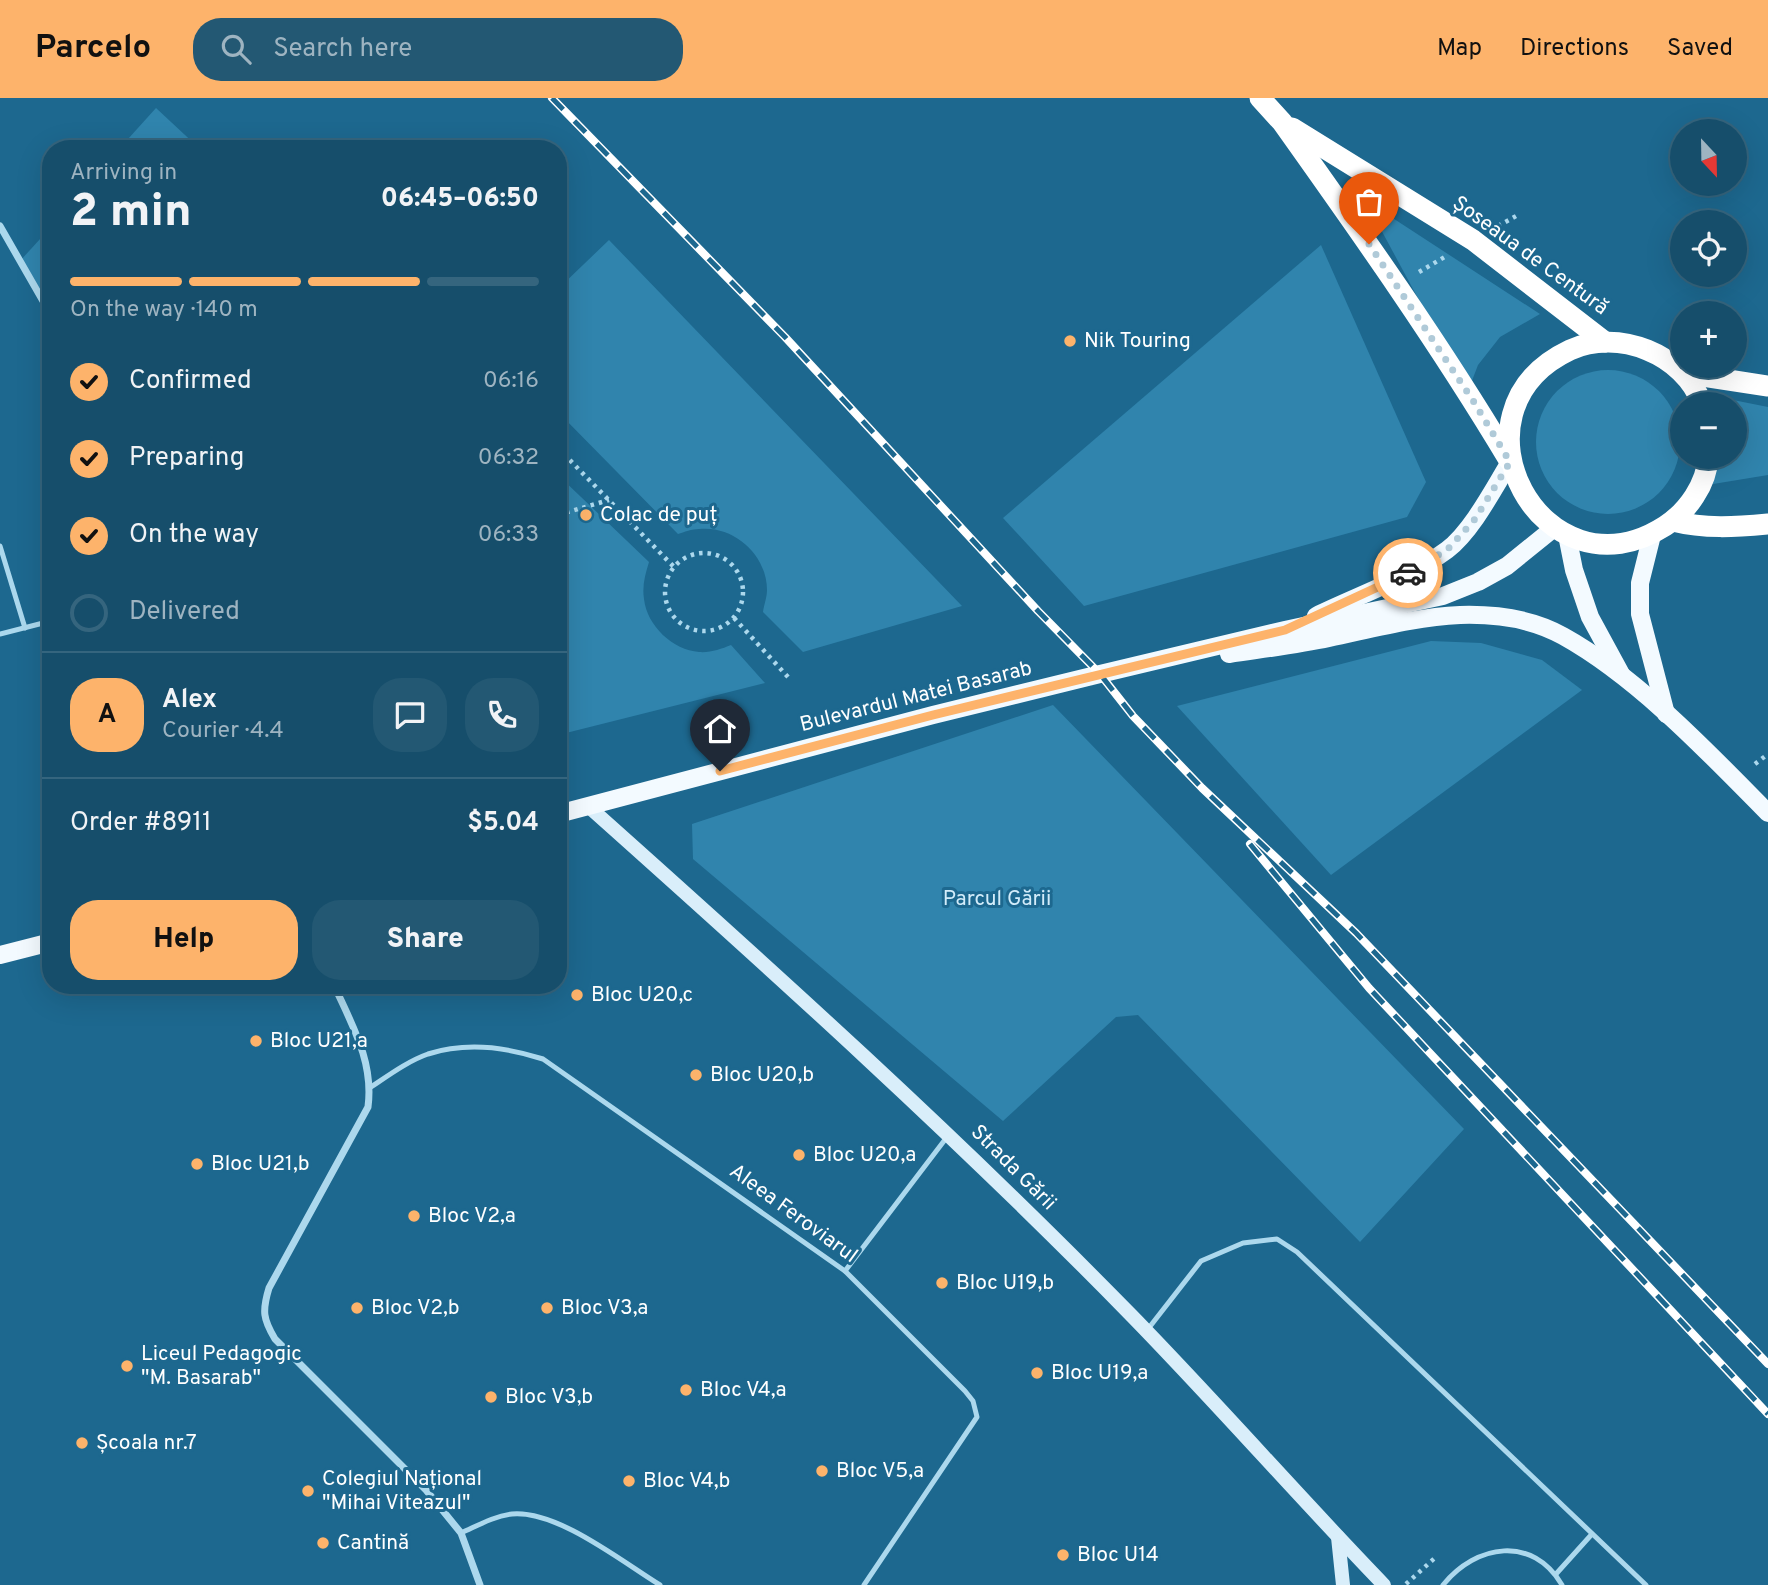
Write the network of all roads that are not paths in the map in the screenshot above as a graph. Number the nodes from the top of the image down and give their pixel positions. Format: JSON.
{"nodes":[{"id":1,"x":1260,"y":98,"type":"edge"},
{"id":2,"x":1282,"y":122,"type":"junction"},
{"id":3,"x":0,"y":226,"type":"edge"},
{"id":4,"x":42,"y":299,"type":"edge"},
{"id":5,"x":1605,"y":342,"type":"junction"},
{"id":6,"x":1670,"y":363,"type":"edge"},
{"id":7,"x":1716,"y":378,"type":"edge"},
{"id":8,"x":1768,"y":386,"type":"edge"},
{"id":9,"x":1510,"y":462,"type":"junction"},
{"id":10,"x":1707,"y":469,"type":"edge"},
{"id":11,"x":1672,"y":521,"type":"junction"},
{"id":12,"x":1768,"y":524,"type":"edge"},
{"id":13,"x":1561,"y":531,"type":"junction"},
{"id":14,"x":1652,"y":534,"type":"junction"},
{"id":15,"x":0,"y":546,"type":"edge"},
{"id":16,"x":42,"y":623,"type":"edge"},
{"id":17,"x":25,"y":628,"type":"junction"},
{"id":18,"x":1285,"y":630,"type":"junction"},
{"id":19,"x":0,"y":634,"type":"edge"},
{"id":20,"x":1126,"y":669,"type":"junction"},
{"id":21,"x":1623,"y":677,"type":"junction"},
{"id":22,"x":1666,"y":714,"type":"junction"},
{"id":23,"x":588,"y":806,"type":"junction"},
{"id":24,"x":567,"y":812,"type":"edge"},
{"id":25,"x":1768,"y":813,"type":"edge"},
{"id":26,"x":42,"y":944,"type":"edge"},
{"id":27,"x":0,"y":955,"type":"edge"},
{"id":28,"x":338,"y":994,"type":"edge"},
{"id":29,"x":371,"y":1087,"type":"junction"},
{"id":30,"x":949,"y":1135,"type":"junction"},
{"id":31,"x":845,"y":1271,"type":"junction"},
{"id":32,"x":1146,"y":1332,"type":"junction"},
{"id":33,"x":461,"y":1533,"type":"junction"},
{"id":34,"x":1592,"y":1534,"type":"junction"},
{"id":35,"x":1338,"y":1538,"type":"junction"},
{"id":36,"x":1556,"y":1574,"type":"junction"},
{"id":37,"x":480,"y":1585,"type":"edge"},
{"id":38,"x":660,"y":1585,"type":"edge"},
{"id":39,"x":864,"y":1585,"type":"edge"},
{"id":40,"x":1343,"y":1585,"type":"edge"},
{"id":41,"x":1384,"y":1585,"type":"edge"},
{"id":42,"x":1443,"y":1585,"type":"edge"},
{"id":43,"x":1562,"y":1585,"type":"edge"},
{"id":44,"x":1646,"y":1585,"type":"edge"}],
"edges":[{"from":1,"to":2,"type":"highway","name":"Șoseaua de Centură"},
{"from":2,"to":5,"type":"highway","name":"Șoseaua de Centură"},
{"from":2,"to":9,"type":"highway","name":"Șoseaua de Centură"},
{"from":3,"to":4,"type":"street"},
{"from":5,"to":6,"type":"highway"},
{"from":5,"to":9,"type":"highway"},
{"from":7,"to":8,"type":"highway"},
{"from":9,"to":13,"type":"highway"},
{"from":9,"to":18,"type":"main road","name":"Bulevardul Matei Basarab"},
{"from":10,"to":11,"type":"highway"},
{"from":11,"to":12,"type":"highway"},
{"from":11,"to":14,"type":"highway"},
{"from":13,"to":14,"type":"highway"},
{"from":13,"to":18,"type":"main road","name":"Bulevardul Matei Basarab"},
{"from":13,"to":21,"type":"main road"},
{"from":14,"to":22,"type":"main road"},
{"from":15,"to":17,"type":"lane"},
{"from":16,"to":17,"type":"lane"},
{"from":17,"to":19,"type":"lane"},
{"from":18,"to":20,"type":"main road","name":"Bulevardul Matei Basarab"},
{"from":20,"to":21,"type":"main road"},
{"from":20,"to":23,"type":"main road","name":"Bulevardul Matei Basarab"},
{"from":21,"to":22,"type":"main road"},
{"from":22,"to":25,"type":"main road"},
{"from":23,"to":24,"type":"main road","name":"Bulevardul Matei Basarab"},
{"from":23,"to":30,"type":"street","name":"Strada Gării"},
{"from":26,"to":27,"type":"main road"},
{"from":28,"to":29,"type":"street"},
{"from":29,"to":31,"type":"lane","name":"Aleea Feroviarul"},
{"from":29,"to":33,"type":"street"},
{"from":30,"to":31,"type":"lane"},
{"from":30,"to":32,"type":"street","name":"Strada Gării"},
{"from":31,"to":39,"type":"lane","name":"Aleea Feroviarul"},
{"from":32,"to":34,"type":"lane"},
{"from":32,"to":35,"type":"street","name":"Strada Gării"},
{"from":33,"to":37,"type":"street"},
{"from":33,"to":38,"type":"lane"},
{"from":34,"to":36,"type":"lane"},
{"from":34,"to":44,"type":"lane"},
{"from":35,"to":40,"type":"street"},
{"from":35,"to":41,"type":"street","name":"Strada Gării"},
{"from":36,"to":42,"type":"lane"},
{"from":36,"to":43,"type":"lane"}]}
